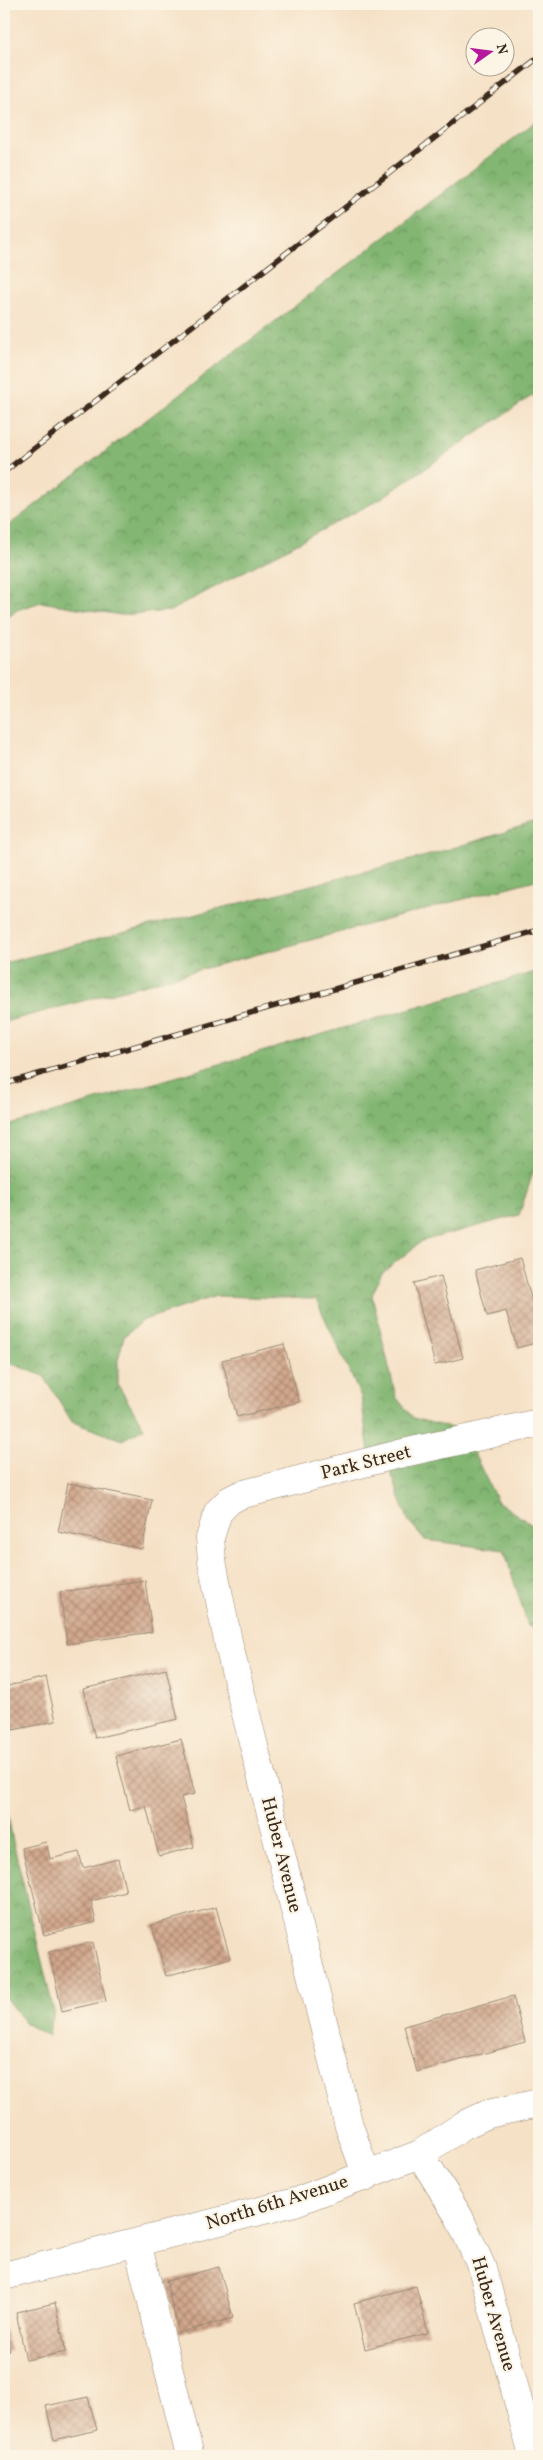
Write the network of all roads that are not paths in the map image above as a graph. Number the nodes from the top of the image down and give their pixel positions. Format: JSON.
{"nodes":[{"id":1,"x":539,"y":1423,"type":"edge"},
{"id":2,"x":211,"y":1531,"type":"joint"},
{"id":3,"x":539,"y":2103,"type":"edge"},
{"id":4,"x":420,"y":2154,"type":"junction"},
{"id":5,"x":367,"y":2176,"type":"junction"},
{"id":6,"x":138,"y":2242,"type":"junction"},
{"id":7,"x":4,"y":2276,"type":"edge"},
{"id":8,"x":190,"y":2456,"type":"edge"},
{"id":9,"x":533,"y":2456,"type":"edge"}],
"edges":[{"from":1,"to":2,"type":"street","name":"Park Street"},
{"from":2,"to":5,"type":"street","name":"Huber Avenue"},
{"from":3,"to":4,"type":"street","name":"North 6th Avenue"},
{"from":4,"to":5,"type":"street","name":"North 6th Avenue"},
{"from":4,"to":9,"type":"street","name":"Huber Avenue"},
{"from":5,"to":6,"type":"street","name":"North 6th Avenue"},
{"from":6,"to":7,"type":"street","name":"North 6th Avenue"},
{"from":6,"to":8,"type":"street"}]}
